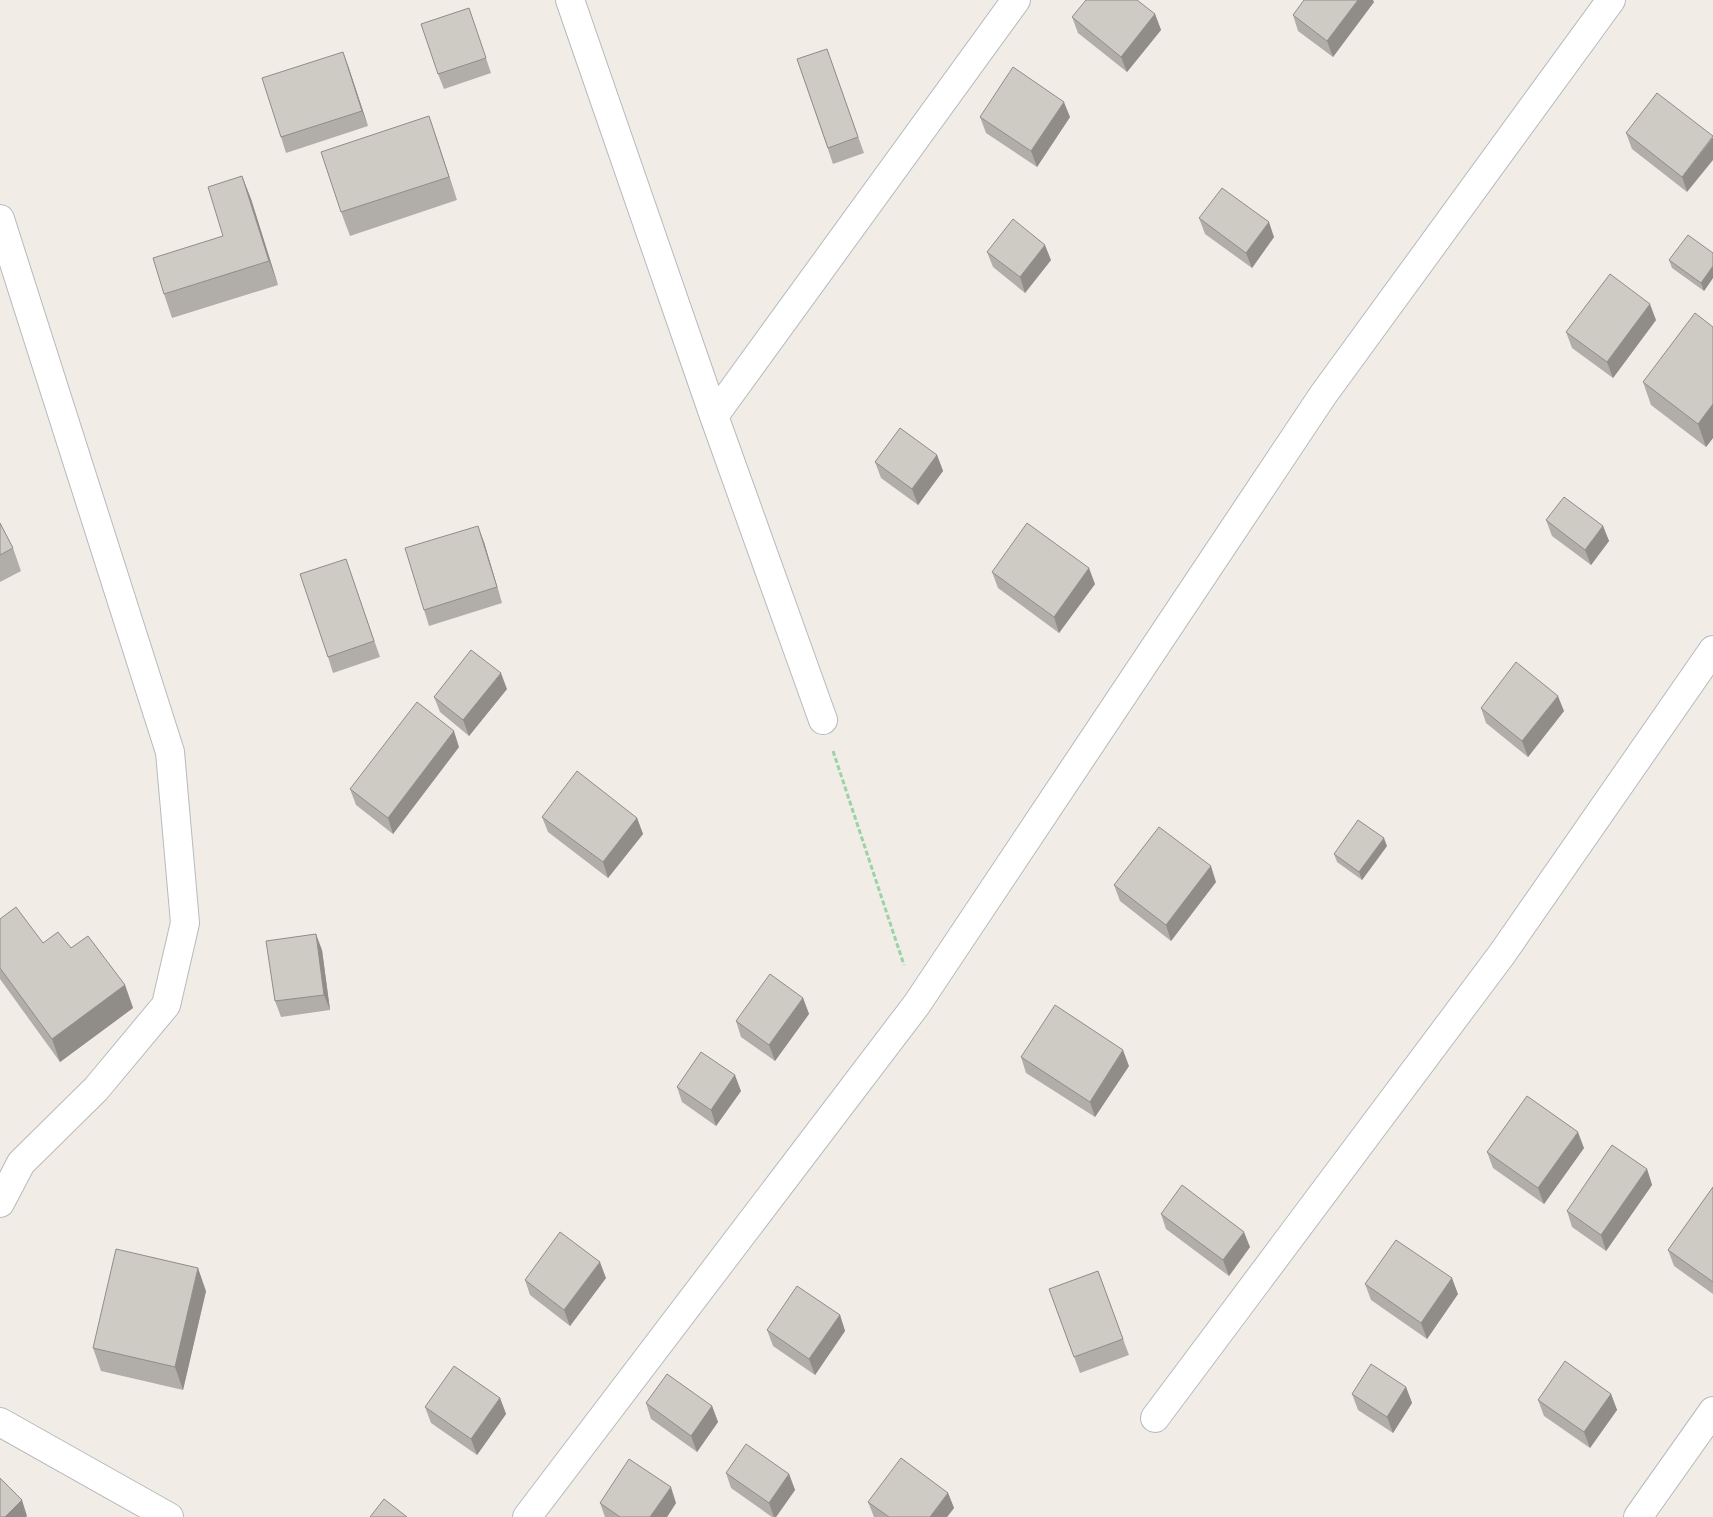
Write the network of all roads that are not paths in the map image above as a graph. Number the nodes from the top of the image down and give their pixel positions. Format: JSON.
{"nodes":[{"id":1,"x":570,"y":0,"type":"edge"},
{"id":2,"x":1016,"y":0,"type":"edge"},
{"id":3,"x":1611,"y":0,"type":"edge"},
{"id":4,"x":0,"y":219,"type":"edge"},
{"id":5,"x":714,"y":416,"type":"junction"},
{"id":6,"x":1713,"y":650,"type":"edge"},
{"id":7,"x":823,"y":720,"type":"road end"},
{"id":8,"x":0,"y":1203,"type":"edge"},
{"id":9,"x":1713,"y":1411,"type":"edge"},
{"id":10,"x":1156,"y":1418,"type":"dead end"},
{"id":11,"x":0,"y":1422,"type":"edge"},
{"id":12,"x":169,"y":1517,"type":"edge"},
{"id":13,"x":527,"y":1517,"type":"edge"},
{"id":14,"x":1638,"y":1517,"type":"edge"}],
"edges":[{"from":1,"to":5,"type":"street"},
{"from":2,"to":5,"type":"street"},
{"from":3,"to":13,"type":"street"},
{"from":4,"to":8,"type":"street"},
{"from":5,"to":7,"type":"street"},
{"from":6,"to":10,"type":"street"},
{"from":9,"to":14,"type":"street"},
{"from":11,"to":12,"type":"street"}]}
